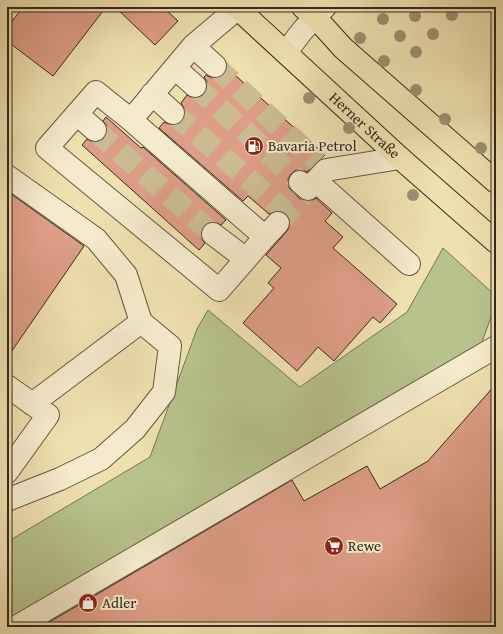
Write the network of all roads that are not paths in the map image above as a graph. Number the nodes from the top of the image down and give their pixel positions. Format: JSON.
{"nodes":[{"id":1,"x":237,"y":8,"type":"edge"},
{"id":2,"x":314,"y":10,"type":"edge"},
{"id":3,"x":193,"y":46,"type":"junction"},
{"id":4,"x":286,"y":52,"type":"junction"},
{"id":5,"x":215,"y":66,"type":"tunnel mouth"},
{"id":6,"x":175,"y":68,"type":"junction"},
{"id":7,"x":195,"y":86,"type":"tunnel mouth"},
{"id":8,"x":152,"y":94,"type":"junction"},
{"id":9,"x":173,"y":112,"type":"tunnel mouth"},
{"id":10,"x":77,"y":114,"type":"junction"},
{"id":11,"x":131,"y":120,"type":"junction"},
{"id":12,"x":95,"y":130,"type":"tunnel mouth"},
{"id":13,"x":400,"y":158,"type":"junction"},
{"id":14,"x":7,"y":176,"type":"edge"},
{"id":15,"x":496,"y":182,"type":"edge"},
{"id":16,"x":213,"y":234,"type":"tunnel mouth"},
{"id":17,"x":496,"y":242,"type":"edge"},
{"id":18,"x":246,"y":259,"type":"junction"},
{"id":19,"x":409,"y":264,"type":"dead end"},
{"id":20,"x":141,"y":322,"type":"junction"},
{"id":21,"x":496,"y":347,"type":"edge"},
{"id":22,"x":7,"y":386,"type":"edge"},
{"id":23,"x":32,"y":404,"type":"junction"},
{"id":24,"x":7,"y":472,"type":"edge"},
{"id":25,"x":7,"y":500,"type":"edge"},
{"id":26,"x":16,"y":627,"type":"edge"}],
"edges":[{"from":1,"to":3,"type":"lane"},
{"from":1,"to":4,"type":"main road","name":"Herner Straße"},
{"from":2,"to":4,"type":"lane"},
{"from":2,"to":15,"type":"main road"},
{"from":3,"to":5,"type":"lane"},
{"from":3,"to":6,"type":"lane"},
{"from":4,"to":13,"type":"main road","name":"Herner Straße"},
{"from":6,"to":7,"type":"lane"},
{"from":6,"to":8,"type":"lane"},
{"from":8,"to":9,"type":"lane"},
{"from":8,"to":11,"type":"lane"},
{"from":10,"to":11,"type":"lane"},
{"from":10,"to":12,"type":"lane"},
{"from":10,"to":18,"type":"lane"},
{"from":11,"to":18,"type":"lane"},
{"from":13,"to":17,"type":"main road","name":"Herner Straße"},
{"from":13,"to":19,"type":"lane"},
{"from":14,"to":20,"type":"lane"},
{"from":16,"to":18,"type":"lane"},
{"from":20,"to":23,"type":"lane"},
{"from":20,"to":25,"type":"lane"},
{"from":21,"to":26,"type":"lane"},
{"from":22,"to":23,"type":"lane"},
{"from":23,"to":24,"type":"lane"}]}
